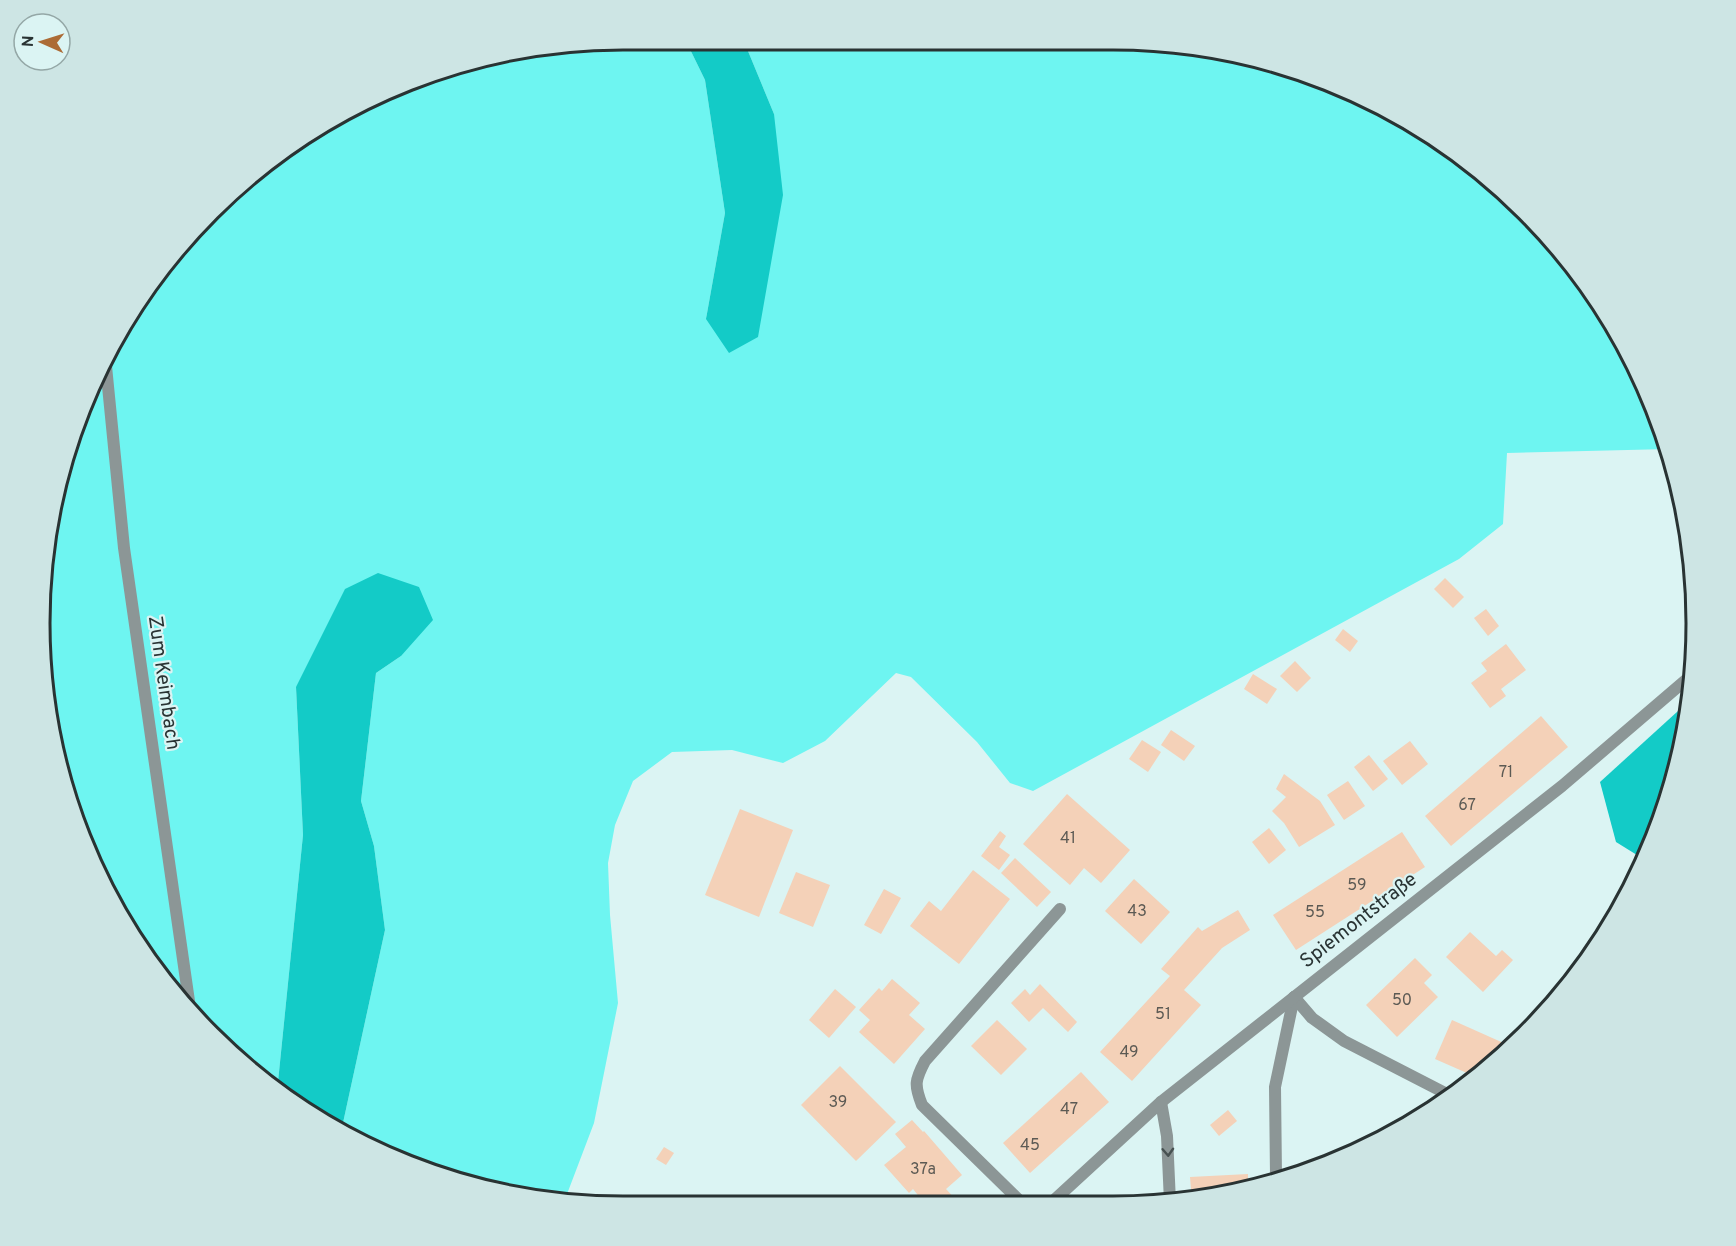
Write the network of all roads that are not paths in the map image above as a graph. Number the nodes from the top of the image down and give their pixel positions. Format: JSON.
{"nodes":[{"id":1,"x":107,"y":374,"type":"edge"},
{"id":2,"x":1683,"y":683,"type":"edge"},
{"id":3,"x":1060,"y":909,"type":"dead end"},
{"id":4,"x":188,"y":997,"type":"edge"},
{"id":5,"x":1294,"y":997,"type":"junction"},
{"id":6,"x":1443,"y":1092,"type":"edge"},
{"id":7,"x":1161,"y":1102,"type":"junction"},
{"id":8,"x":1276,"y":1172,"type":"edge"},
{"id":9,"x":1170,"y":1193,"type":"edge"},
{"id":10,"x":1015,"y":1196,"type":"edge"},
{"id":11,"x":1059,"y":1196,"type":"edge"}],
"edges":[{"from":1,"to":4,"type":"street","name":"Zum Keimbach"},
{"from":2,"to":5,"type":"street","name":"Spiemontstraße"},
{"from":3,"to":10,"type":"street"},
{"from":5,"to":6,"type":"street"},
{"from":5,"to":7,"type":"street","name":"Spiemontstraße"},
{"from":5,"to":8,"type":"street"},
{"from":7,"to":9,"type":"street","one_way":true},
{"from":7,"to":11,"type":"street","name":"Spiemontstraße"}]}
